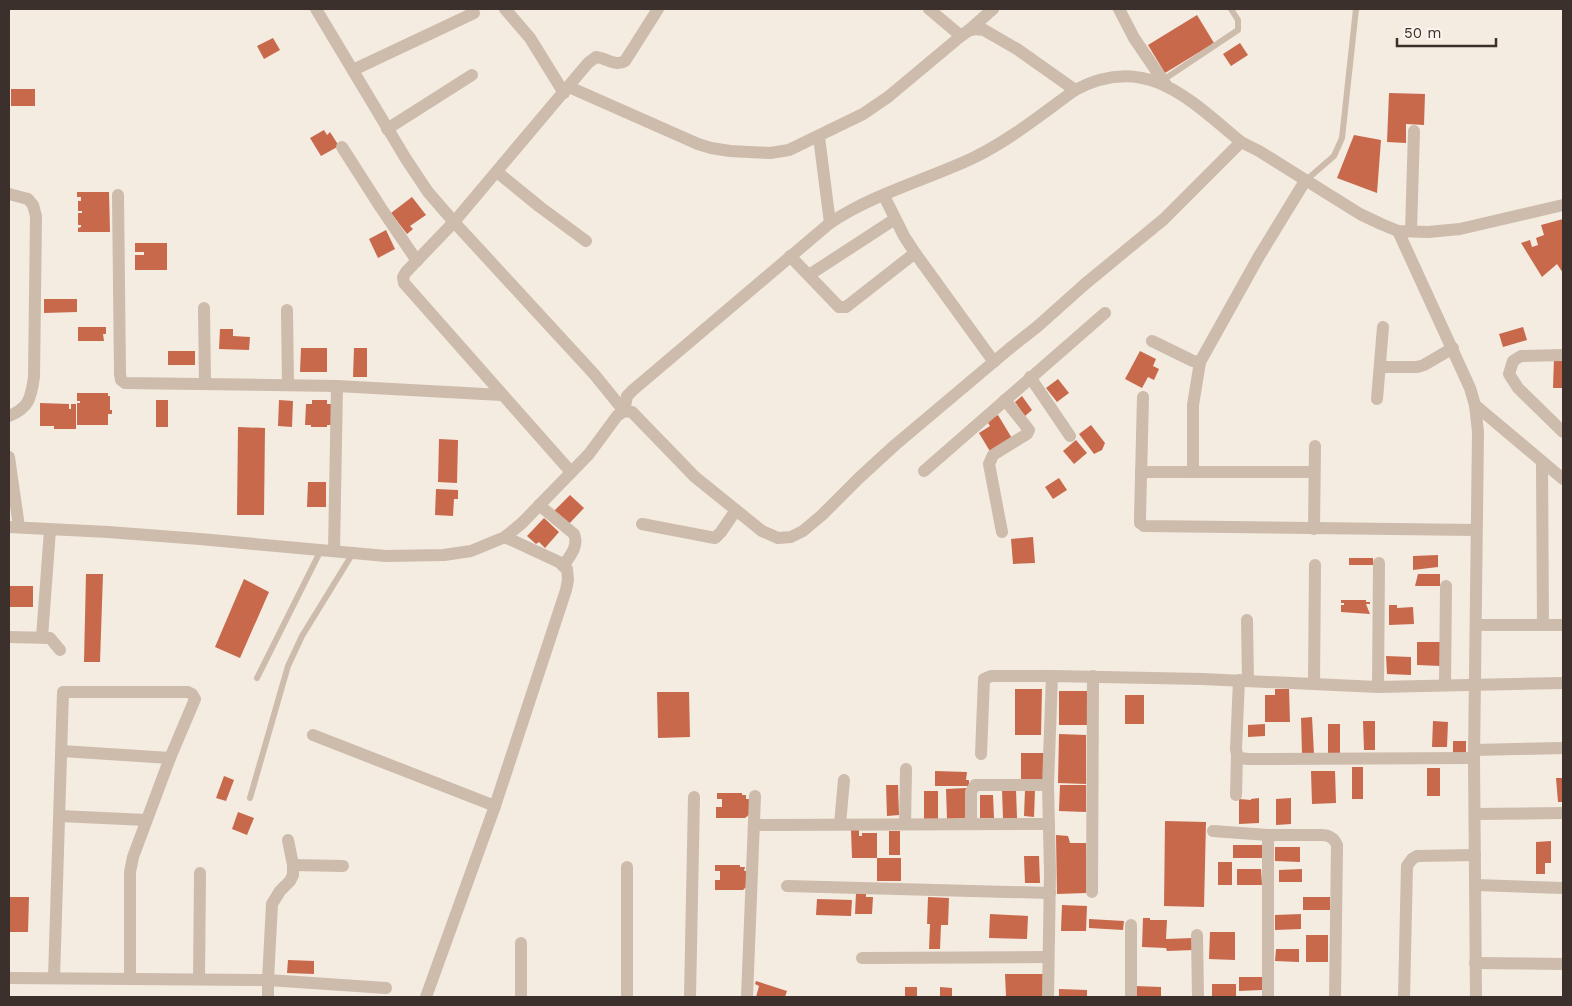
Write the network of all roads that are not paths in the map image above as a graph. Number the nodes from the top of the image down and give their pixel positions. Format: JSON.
{"nodes":[{"id":1,"x":316,"y":9,"type":"edge"},
{"id":2,"x":504,"y":9,"type":"edge"},
{"id":3,"x":658,"y":9,"type":"edge"},
{"id":4,"x":929,"y":9,"type":"edge"},
{"id":5,"x":993,"y":9,"type":"edge"},
{"id":6,"x":1119,"y":9,"type":"edge"},
{"id":7,"x":1231,"y":9,"type":"edge"},
{"id":8,"x":1356,"y":9,"type":"edge"},
{"id":9,"x":474,"y":13,"type":"dead end"},
{"id":10,"x":964,"y":34,"type":"junction"},
{"id":11,"x":353,"y":70,"type":"junction"},
{"id":12,"x":472,"y":74,"type":"dead end"},
{"id":13,"x":1164,"y":82,"type":"junction"},
{"id":14,"x":567,"y":90,"type":"junction"},
{"id":15,"x":1075,"y":90,"type":"junction"},
{"id":16,"x":387,"y":129,"type":"junction"},
{"id":17,"x":1414,"y":131,"type":"dead end"},
{"id":18,"x":819,"y":137,"type":"junction"},
{"id":19,"x":1241,"y":142,"type":"junction"},
{"id":20,"x":342,"y":147,"type":"dead end"},
{"id":21,"x":497,"y":172,"type":"junction"},
{"id":22,"x":1305,"y":181,"type":"junction"},
{"id":23,"x":9,"y":194,"type":"edge"},
{"id":24,"x":118,"y":195,"type":"dead end"},
{"id":25,"x":884,"y":196,"type":"junction"},
{"id":26,"x":1563,"y":205,"type":"edge"},
{"id":27,"x":895,"y":219,"type":"junction"},
{"id":28,"x":454,"y":222,"type":"junction"},
{"id":29,"x":830,"y":223,"type":"junction"},
{"id":30,"x":1404,"y":231,"type":"junction"},
{"id":31,"x":586,"y":241,"type":"dead end"},
{"id":32,"x":915,"y":253,"type":"junction"},
{"id":33,"x":790,"y":256,"type":"junction"},
{"id":34,"x":417,"y":261,"type":"junction"},
{"id":35,"x":809,"y":275,"type":"junction"},
{"id":36,"x":204,"y":308,"type":"dead end"},
{"id":37,"x":287,"y":310,"type":"dead end"},
{"id":38,"x":1105,"y":313,"type":"dead end"},
{"id":39,"x":1383,"y":327,"type":"dead end"},
{"id":40,"x":1152,"y":341,"type":"dead end"},
{"id":41,"x":1453,"y":348,"type":"junction"},
{"id":42,"x":1563,"y":356,"type":"edge"},
{"id":43,"x":994,"y":362,"type":"junction"},
{"id":44,"x":1200,"y":362,"type":"junction"},
{"id":45,"x":1380,"y":367,"type":"junction"},
{"id":46,"x":1030,"y":378,"type":"junction"},
{"id":47,"x":205,"y":383,"type":"junction"},
{"id":48,"x":288,"y":385,"type":"junction"},
{"id":49,"x":337,"y":386,"type":"junction"},
{"id":50,"x":502,"y":395,"type":"junction"},
{"id":51,"x":1143,"y":397,"type":"dead end"},
{"id":52,"x":1377,"y":399,"type":"dead end"},
{"id":53,"x":1005,"y":400,"type":"junction"},
{"id":54,"x":1475,"y":405,"type":"junction"},
{"id":55,"x":624,"y":411,"type":"junction"},
{"id":56,"x":9,"y":416,"type":"edge"},
{"id":57,"x":1563,"y":432,"type":"edge"},
{"id":58,"x":1070,"y":436,"type":"dead end"},
{"id":59,"x":1314,"y":446,"type":"dead end"},
{"id":60,"x":9,"y":457,"type":"edge"},
{"id":61,"x":1542,"y":462,"type":"junction"},
{"id":62,"x":924,"y":471,"type":"dead end"},
{"id":63,"x":571,"y":472,"type":"junction"},
{"id":64,"x":1141,"y":472,"type":"junction"},
{"id":65,"x":1193,"y":472,"type":"junction"},
{"id":66,"x":1314,"y":472,"type":"junction"},
{"id":67,"x":1563,"y":479,"type":"edge"},
{"id":68,"x":540,"y":505,"type":"junction"},
{"id":69,"x":736,"y":510,"type":"junction"},
{"id":70,"x":642,"y":524,"type":"dead end"},
{"id":71,"x":14,"y":527,"type":"edge"},
{"id":72,"x":1314,"y":529,"type":"junction"},
{"id":73,"x":50,"y":530,"type":"junction"},
{"id":74,"x":1476,"y":530,"type":"junction"},
{"id":75,"x":1002,"y":532,"type":"dead end"},
{"id":76,"x":505,"y":537,"type":"junction"},
{"id":77,"x":321,"y":550,"type":"junction"},
{"id":78,"x":334,"y":551,"type":"junction"},
{"id":79,"x":353,"y":553,"type":"junction"},
{"id":80,"x":1379,"y":563,"type":"dead end"},
{"id":81,"x":1314,"y":565,"type":"dead end"},
{"id":82,"x":563,"y":566,"type":"junction"},
{"id":83,"x":1446,"y":586,"type":"dead end"},
{"id":84,"x":1247,"y":620,"type":"dead end"},
{"id":85,"x":1476,"y":625,"type":"junction"},
{"id":86,"x":1543,"y":625,"type":"junction"},
{"id":87,"x":1563,"y":625,"type":"edge"},
{"id":88,"x":9,"y":637,"type":"edge"},
{"id":89,"x":42,"y":637,"type":"junction"},
{"id":90,"x":60,"y":650,"type":"dead end"},
{"id":91,"x":1052,"y":676,"type":"junction"},
{"id":92,"x":1093,"y":676,"type":"junction"},
{"id":93,"x":257,"y":678,"type":"dead end"},
{"id":94,"x":1244,"y":681,"type":"junction"},
{"id":95,"x":1563,"y":683,"type":"edge"},
{"id":96,"x":1314,"y":684,"type":"junction"},
{"id":97,"x":1475,"y":684,"type":"junction"},
{"id":98,"x":1445,"y":685,"type":"junction"},
{"id":99,"x":1378,"y":687,"type":"junction"},
{"id":100,"x":313,"y":734,"type":"dead end"},
{"id":101,"x":1563,"y":748,"type":"edge"},
{"id":102,"x":62,"y":751,"type":"junction"},
{"id":103,"x":981,"y":754,"type":"dead end"},
{"id":104,"x":1474,"y":754,"type":"junction"},
{"id":105,"x":1237,"y":755,"type":"junction"},
{"id":106,"x":170,"y":758,"type":"junction"},
{"id":107,"x":906,"y":769,"type":"dead end"},
{"id":108,"x":844,"y":780,"type":"dead end"},
{"id":109,"x":1048,"y":785,"type":"junction"},
{"id":110,"x":1236,"y":795,"type":"dead end"},
{"id":111,"x":755,"y":796,"type":"dead end"},
{"id":112,"x":694,"y":797,"type":"dead end"},
{"id":113,"x":250,"y":798,"type":"dead end"},
{"id":114,"x":495,"y":806,"type":"junction"},
{"id":115,"x":1563,"y":813,"type":"edge"},
{"id":116,"x":1475,"y":814,"type":"junction"},
{"id":117,"x":60,"y":816,"type":"junction"},
{"id":118,"x":146,"y":820,"type":"junction"},
{"id":119,"x":754,"y":824,"type":"junction"},
{"id":120,"x":840,"y":824,"type":"junction"},
{"id":121,"x":905,"y":824,"type":"junction"},
{"id":122,"x":970,"y":824,"type":"junction"},
{"id":123,"x":1049,"y":824,"type":"junction"},
{"id":124,"x":1213,"y":831,"type":"dead end"},
{"id":125,"x":1268,"y":835,"type":"junction"},
{"id":126,"x":288,"y":840,"type":"dead end"},
{"id":127,"x":1475,"y":855,"type":"junction"},
{"id":128,"x":293,"y":865,"type":"junction"},
{"id":129,"x":343,"y":866,"type":"dead end"},
{"id":130,"x":626,"y":867,"type":"dead end"},
{"id":131,"x":200,"y":873,"type":"dead end"},
{"id":132,"x":1476,"y":885,"type":"junction"},
{"id":133,"x":787,"y":886,"type":"dead end"},
{"id":134,"x":1563,"y":888,"type":"edge"},
{"id":135,"x":1092,"y":892,"type":"dead end"},
{"id":136,"x":1050,"y":893,"type":"junction"},
{"id":137,"x":1131,"y":925,"type":"dead end"},
{"id":138,"x":1197,"y":935,"type":"dead end"},
{"id":139,"x":521,"y":943,"type":"dead end"},
{"id":140,"x":1048,"y":957,"type":"junction"},
{"id":141,"x":862,"y":958,"type":"dead end"},
{"id":142,"x":1475,"y":963,"type":"junction"},
{"id":143,"x":1563,"y":964,"type":"edge"},
{"id":144,"x":9,"y":978,"type":"edge"},
{"id":145,"x":54,"y":978,"type":"junction"},
{"id":146,"x":130,"y":978,"type":"junction"},
{"id":147,"x":199,"y":979,"type":"junction"},
{"id":148,"x":268,"y":980,"type":"junction"},
{"id":149,"x":386,"y":988,"type":"dead end"},
{"id":150,"x":268,"y":997,"type":"edge"},
{"id":151,"x":426,"y":997,"type":"edge"},
{"id":152,"x":521,"y":997,"type":"edge"},
{"id":153,"x":627,"y":997,"type":"edge"},
{"id":154,"x":690,"y":997,"type":"edge"},
{"id":155,"x":747,"y":997,"type":"edge"},
{"id":156,"x":1048,"y":997,"type":"edge"},
{"id":157,"x":1131,"y":997,"type":"edge"},
{"id":158,"x":1198,"y":997,"type":"edge"},
{"id":159,"x":1268,"y":997,"type":"edge"},
{"id":160,"x":1335,"y":997,"type":"edge"},
{"id":161,"x":1404,"y":997,"type":"edge"},
{"id":162,"x":1476,"y":997,"type":"edge"}],
"edges":[{"from":1,"to":11,"type":"street"},
{"from":2,"to":14,"type":"street"},
{"from":3,"to":14,"type":"street"},
{"from":4,"to":10,"type":"street"},
{"from":5,"to":10,"type":"street"},
{"from":6,"to":13,"type":"street"},
{"from":7,"to":13,"type":"lane"},
{"from":8,"to":22,"type":"lane"},
{"from":9,"to":11,"type":"street"},
{"from":10,"to":15,"type":"street"},
{"from":10,"to":18,"type":"street"},
{"from":11,"to":16,"type":"street"},
{"from":12,"to":16,"type":"street"},
{"from":13,"to":15,"type":"street"},
{"from":13,"to":19,"type":"street"},
{"from":14,"to":18,"type":"street"},
{"from":14,"to":21,"type":"street"},
{"from":15,"to":25,"type":"street"},
{"from":16,"to":28,"type":"street"},
{"from":17,"to":30,"type":"street"},
{"from":18,"to":29,"type":"street"},
{"from":19,"to":22,"type":"street"},
{"from":19,"to":43,"type":"street"},
{"from":20,"to":34,"type":"street"},
{"from":21,"to":28,"type":"street"},
{"from":21,"to":31,"type":"street"},
{"from":22,"to":30,"type":"street"},
{"from":22,"to":44,"type":"street"},
{"from":23,"to":56,"type":"street"},
{"from":24,"to":47,"type":"street"},
{"from":25,"to":27,"type":"street"},
{"from":25,"to":29,"type":"street"},
{"from":26,"to":30,"type":"street"},
{"from":27,"to":32,"type":"street"},
{"from":27,"to":35,"type":"street"},
{"from":28,"to":34,"type":"street"},
{"from":28,"to":55,"type":"street"},
{"from":29,"to":33,"type":"street"},
{"from":30,"to":41,"type":"street"},
{"from":32,"to":35,"type":"street"},
{"from":32,"to":43,"type":"street"},
{"from":33,"to":35,"type":"street"},
{"from":33,"to":55,"type":"street"},
{"from":34,"to":50,"type":"street"},
{"from":36,"to":47,"type":"street"},
{"from":37,"to":48,"type":"street"},
{"from":38,"to":46,"type":"street"},
{"from":39,"to":45,"type":"street"},
{"from":40,"to":44,"type":"street"},
{"from":41,"to":45,"type":"street"},
{"from":41,"to":54,"type":"street"},
{"from":42,"to":57,"type":"street"},
{"from":43,"to":69,"type":"street"},
{"from":44,"to":65,"type":"street"},
{"from":45,"to":52,"type":"street"},
{"from":46,"to":53,"type":"street"},
{"from":46,"to":58,"type":"street"},
{"from":47,"to":48,"type":"street"},
{"from":48,"to":49,"type":"street"},
{"from":49,"to":50,"type":"street"},
{"from":49,"to":78,"type":"street"},
{"from":50,"to":63,"type":"street"},
{"from":51,"to":64,"type":"street"},
{"from":53,"to":62,"type":"street"},
{"from":53,"to":75,"type":"street"},
{"from":54,"to":61,"type":"street"},
{"from":54,"to":74,"type":"street"},
{"from":55,"to":63,"type":"street"},
{"from":55,"to":69,"type":"street"},
{"from":59,"to":66,"type":"street"},
{"from":60,"to":71,"type":"street"},
{"from":61,"to":67,"type":"street"},
{"from":61,"to":86,"type":"street"},
{"from":63,"to":68,"type":"street"},
{"from":64,"to":65,"type":"street"},
{"from":64,"to":72,"type":"street"},
{"from":65,"to":66,"type":"street"},
{"from":66,"to":72,"type":"street"},
{"from":68,"to":76,"type":"street"},
{"from":68,"to":82,"type":"street"},
{"from":69,"to":70,"type":"street"},
{"from":71,"to":73,"type":"street"},
{"from":72,"to":74,"type":"street"},
{"from":73,"to":77,"type":"street"},
{"from":73,"to":89,"type":"street"},
{"from":74,"to":85,"type":"street"},
{"from":76,"to":79,"type":"street"},
{"from":76,"to":82,"type":"street"},
{"from":77,"to":78,"type":"street"},
{"from":77,"to":93,"type":"lane"},
{"from":78,"to":79,"type":"street"},
{"from":79,"to":113,"type":"lane"},
{"from":80,"to":99,"type":"street"},
{"from":81,"to":96,"type":"street"},
{"from":82,"to":114,"type":"street"},
{"from":83,"to":98,"type":"street"},
{"from":84,"to":94,"type":"street"},
{"from":85,"to":86,"type":"street"},
{"from":85,"to":97,"type":"street"},
{"from":86,"to":87,"type":"street"},
{"from":88,"to":89,"type":"street"},
{"from":89,"to":90,"type":"street"},
{"from":91,"to":92,"type":"street"},
{"from":91,"to":103,"type":"street"},
{"from":91,"to":109,"type":"street"},
{"from":92,"to":94,"type":"street"},
{"from":92,"to":135,"type":"street"},
{"from":94,"to":96,"type":"street"},
{"from":94,"to":105,"type":"street"},
{"from":95,"to":97,"type":"street"},
{"from":96,"to":99,"type":"street"},
{"from":97,"to":98,"type":"street"},
{"from":97,"to":104,"type":"street"},
{"from":98,"to":99,"type":"street"},
{"from":100,"to":114,"type":"street"},
{"from":101,"to":104,"type":"street"},
{"from":102,"to":106,"type":"street"},
{"from":102,"to":106,"type":"street"},
{"from":102,"to":117,"type":"street"},
{"from":104,"to":105,"type":"street"},
{"from":104,"to":116,"type":"street"},
{"from":105,"to":110,"type":"street"},
{"from":106,"to":118,"type":"street"},
{"from":107,"to":121,"type":"street"},
{"from":108,"to":120,"type":"street"},
{"from":109,"to":122,"type":"street"},
{"from":109,"to":123,"type":"street"},
{"from":111,"to":119,"type":"street"},
{"from":112,"to":154,"type":"street"},
{"from":114,"to":151,"type":"street"},
{"from":115,"to":116,"type":"street"},
{"from":116,"to":127,"type":"street"},
{"from":117,"to":118,"type":"street"},
{"from":117,"to":145,"type":"street"},
{"from":118,"to":146,"type":"street"},
{"from":119,"to":120,"type":"street"},
{"from":119,"to":155,"type":"street"},
{"from":120,"to":121,"type":"street"},
{"from":121,"to":122,"type":"street"},
{"from":122,"to":123,"type":"street"},
{"from":123,"to":136,"type":"street"},
{"from":124,"to":125,"type":"street"},
{"from":125,"to":159,"type":"street"},
{"from":125,"to":160,"type":"street"},
{"from":126,"to":128,"type":"street"},
{"from":127,"to":132,"type":"street"},
{"from":127,"to":161,"type":"street"},
{"from":128,"to":129,"type":"street"},
{"from":128,"to":148,"type":"street"},
{"from":130,"to":153,"type":"street"},
{"from":131,"to":147,"type":"street"},
{"from":132,"to":134,"type":"street"},
{"from":132,"to":142,"type":"street"},
{"from":133,"to":136,"type":"street"},
{"from":136,"to":140,"type":"street"},
{"from":137,"to":157,"type":"street"},
{"from":138,"to":158,"type":"street"},
{"from":139,"to":152,"type":"street"},
{"from":140,"to":141,"type":"street"},
{"from":140,"to":156,"type":"street"},
{"from":142,"to":143,"type":"street"},
{"from":142,"to":162,"type":"street"},
{"from":144,"to":145,"type":"street"},
{"from":145,"to":146,"type":"street"},
{"from":146,"to":147,"type":"street"},
{"from":147,"to":148,"type":"street"},
{"from":148,"to":149,"type":"street"},
{"from":148,"to":150,"type":"street"}]}
